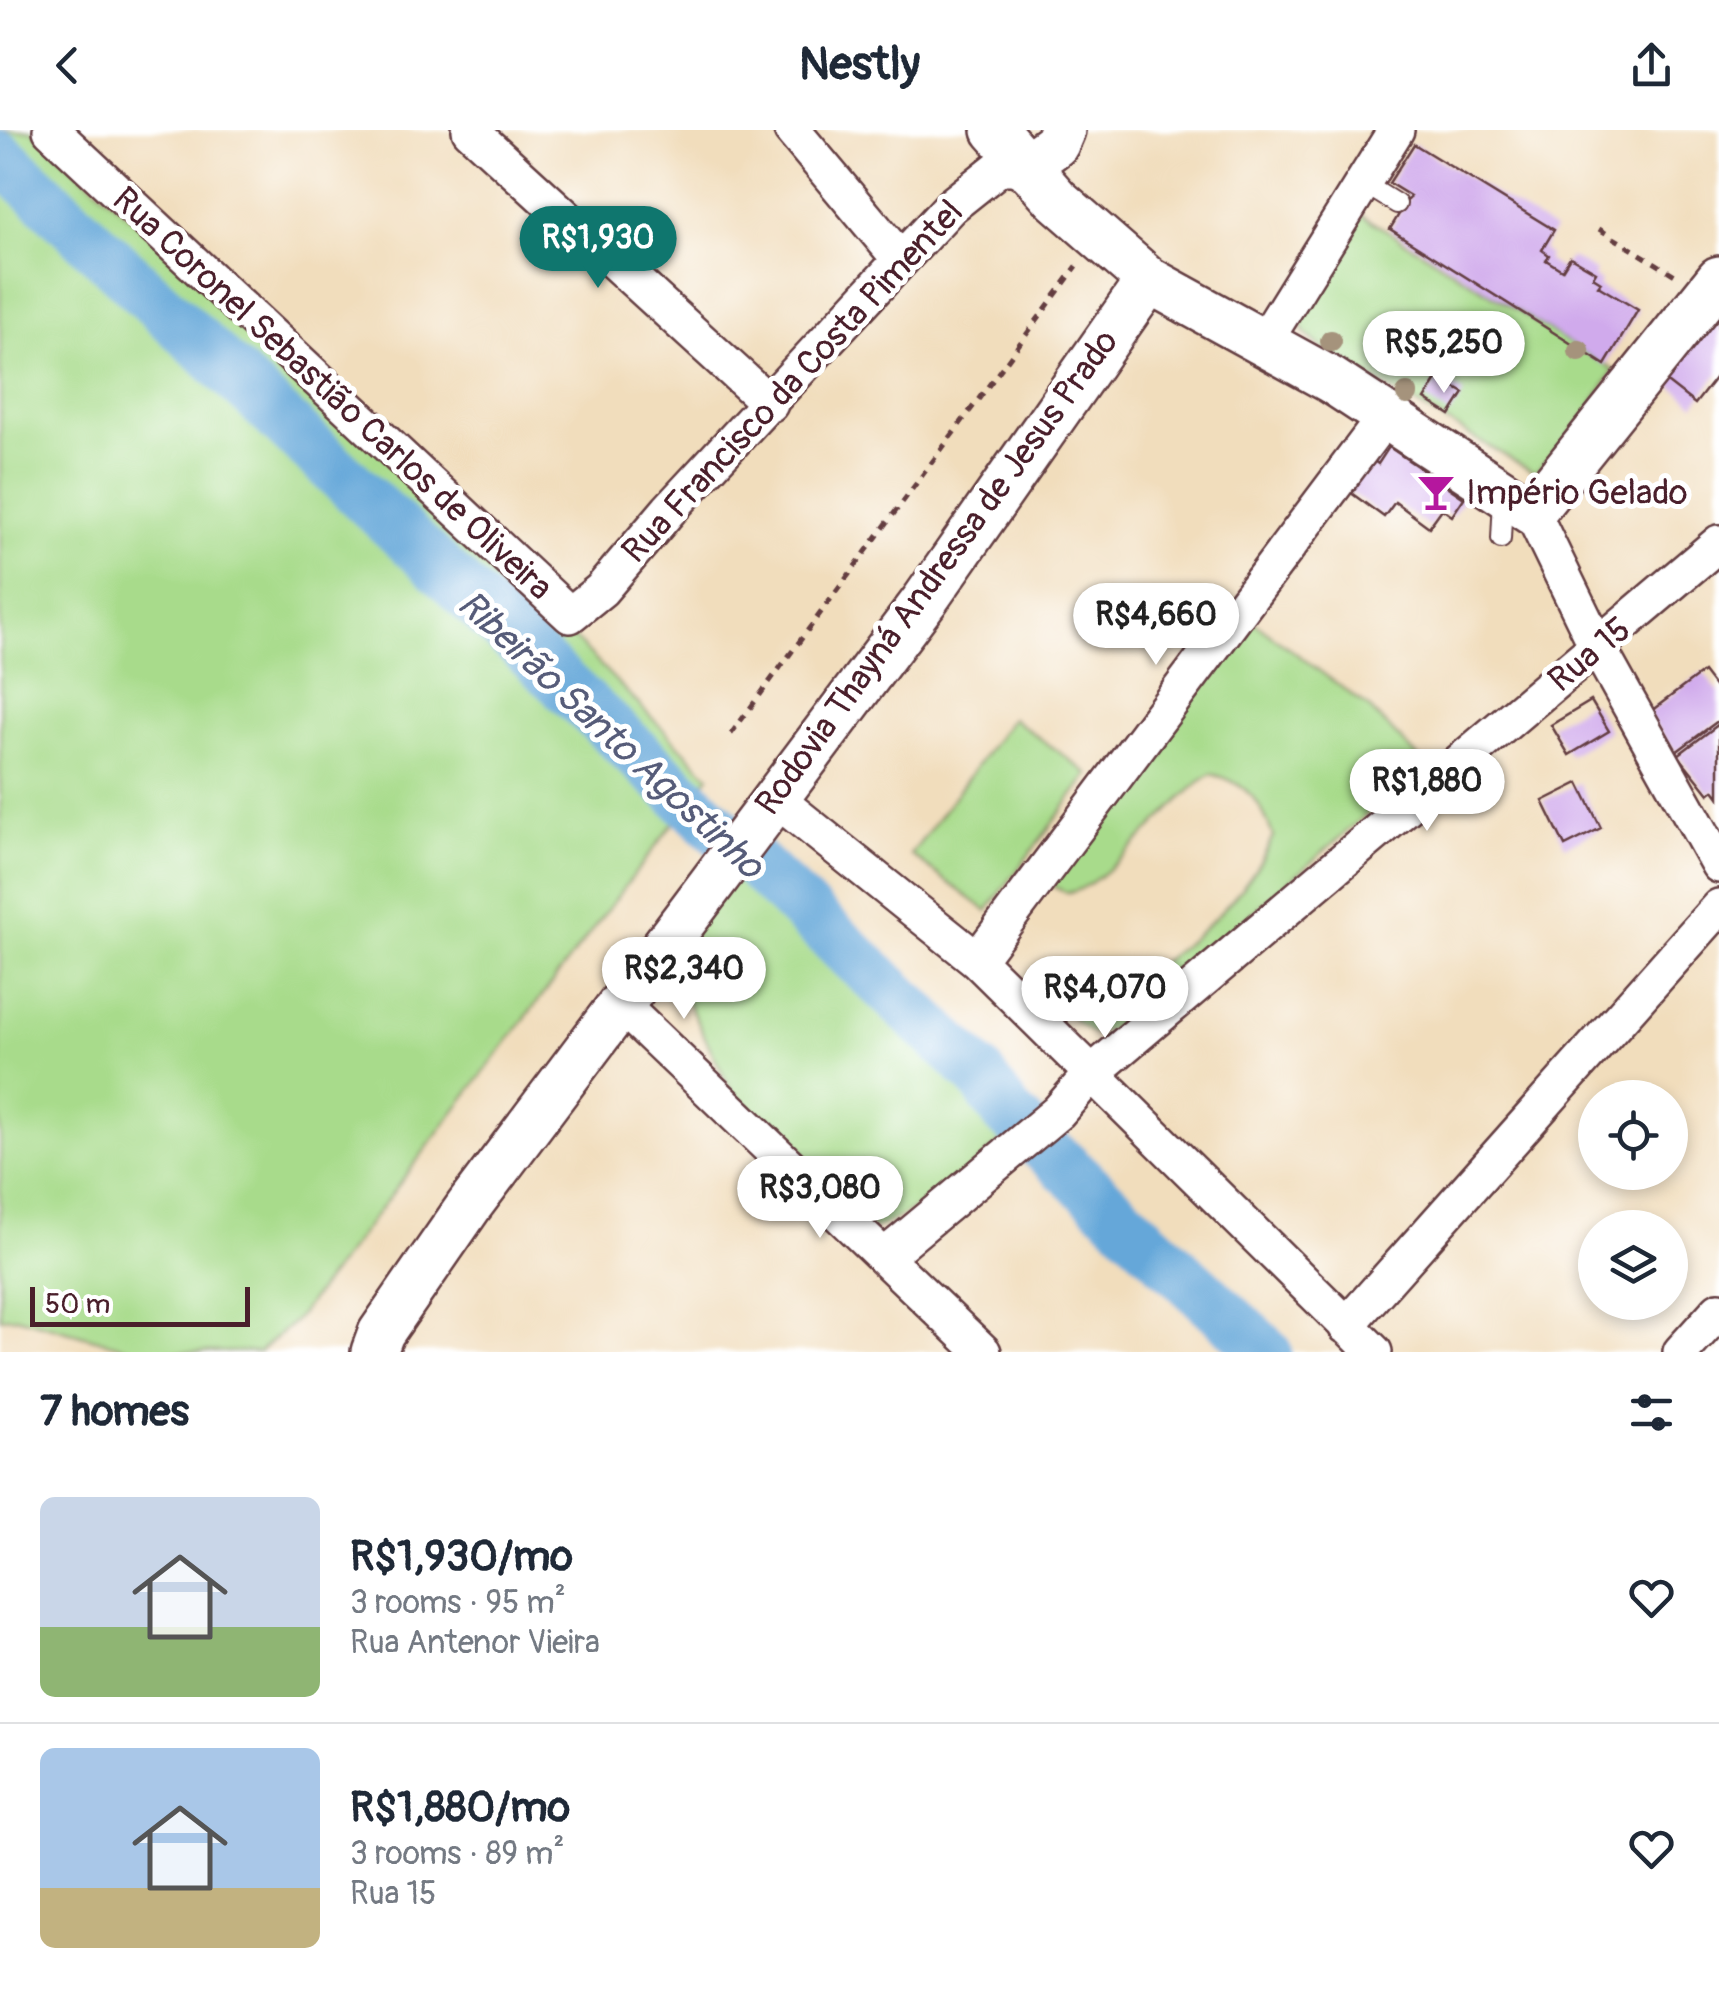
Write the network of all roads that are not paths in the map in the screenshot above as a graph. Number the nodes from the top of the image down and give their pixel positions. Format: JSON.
{"nodes":[{"id":1,"x":52,"y":130,"type":"edge"},
{"id":2,"x":470,"y":130,"type":"edge"},
{"id":3,"x":792,"y":130,"type":"edge"},
{"id":4,"x":995,"y":130,"type":"edge"},
{"id":5,"x":1062,"y":130,"type":"edge"},
{"id":6,"x":1396,"y":130,"type":"edge"},
{"id":7,"x":1024,"y":167,"type":"junction"},
{"id":8,"x":1363,"y":183,"type":"junction"},
{"id":9,"x":1398,"y":204,"type":"dead end"},
{"id":10,"x":900,"y":259,"type":"junction"},
{"id":11,"x":1149,"y":280,"type":"junction"},
{"id":12,"x":1704,"y":286,"type":"edge"},
{"id":13,"x":1264,"y":342,"type":"junction"},
{"id":14,"x":770,"y":404,"type":"junction"},
{"id":15,"x":1386,"y":416,"type":"junction"},
{"id":16,"x":1512,"y":514,"type":"junction"},
{"id":17,"x":1719,"y":544,"type":"edge"},
{"id":18,"x":570,"y":615,"type":"joint"},
{"id":19,"x":1598,"y":648,"type":"junction"},
{"id":20,"x":765,"y":810,"type":"junction"},
{"id":21,"x":1719,"y":865,"type":"edge"},
{"id":22,"x":1719,"y":907,"type":"edge"},
{"id":23,"x":977,"y":960,"type":"junction"},
{"id":24,"x":622,"y":1006,"type":"junction"},
{"id":25,"x":1092,"y":1074,"type":"junction"},
{"id":26,"x":884,"y":1256,"type":"junction"},
{"id":27,"x":1719,"y":1310,"type":"edge"},
{"id":28,"x":1346,"y":1326,"type":"junction"},
{"id":29,"x":374,"y":1352,"type":"edge"},
{"id":30,"x":983,"y":1352,"type":"edge"},
{"id":31,"x":1374,"y":1352,"type":"edge"},
{"id":32,"x":1681,"y":1352,"type":"edge"}],
"edges":[{"from":1,"to":18,"type":"street","name":"Rua Coronel Sebastião Carlos de Oliveira"},
{"from":2,"to":14,"type":"street"},
{"from":3,"to":10,"type":"street"},
{"from":4,"to":7,"type":"street"},
{"from":5,"to":7,"type":"street"},
{"from":6,"to":8,"type":"street"},
{"from":7,"to":10,"type":"street","name":"Rua Francisco da Costa Pimentel"},
{"from":7,"to":11,"type":"street"},
{"from":8,"to":9,"type":"lane"},
{"from":8,"to":13,"type":"street"},
{"from":10,"to":14,"type":"street","name":"Rua Francisco da Costa Pimentel"},
{"from":11,"to":13,"type":"street"},
{"from":11,"to":20,"type":"street","name":"Rodovia Thayná Andressa de Jesus Prado"},
{"from":12,"to":16,"type":"street"},
{"from":13,"to":15,"type":"street"},
{"from":14,"to":18,"type":"street","name":"Rua Francisco da Costa Pimentel"},
{"from":15,"to":16,"type":"street"},
{"from":15,"to":23,"type":"street"},
{"from":16,"to":19,"type":"street"},
{"from":17,"to":19,"type":"street","name":"Rua 15"},
{"from":19,"to":21,"type":"street"},
{"from":19,"to":25,"type":"street","name":"Rua 15"},
{"from":20,"to":23,"type":"street"},
{"from":20,"to":24,"type":"street","name":"Rodovia Thayná Andressa de Jesus Prado"},
{"from":22,"to":28,"type":"street"},
{"from":23,"to":25,"type":"street"},
{"from":24,"to":26,"type":"street"},
{"from":24,"to":29,"type":"street","name":"Rodovia Thayná Andressa de Jesus Prado"},
{"from":25,"to":26,"type":"street","name":"Rua 15"},
{"from":25,"to":28,"type":"street"},
{"from":26,"to":30,"type":"street"},
{"from":27,"to":32,"type":"street"},
{"from":28,"to":31,"type":"street"}]}
